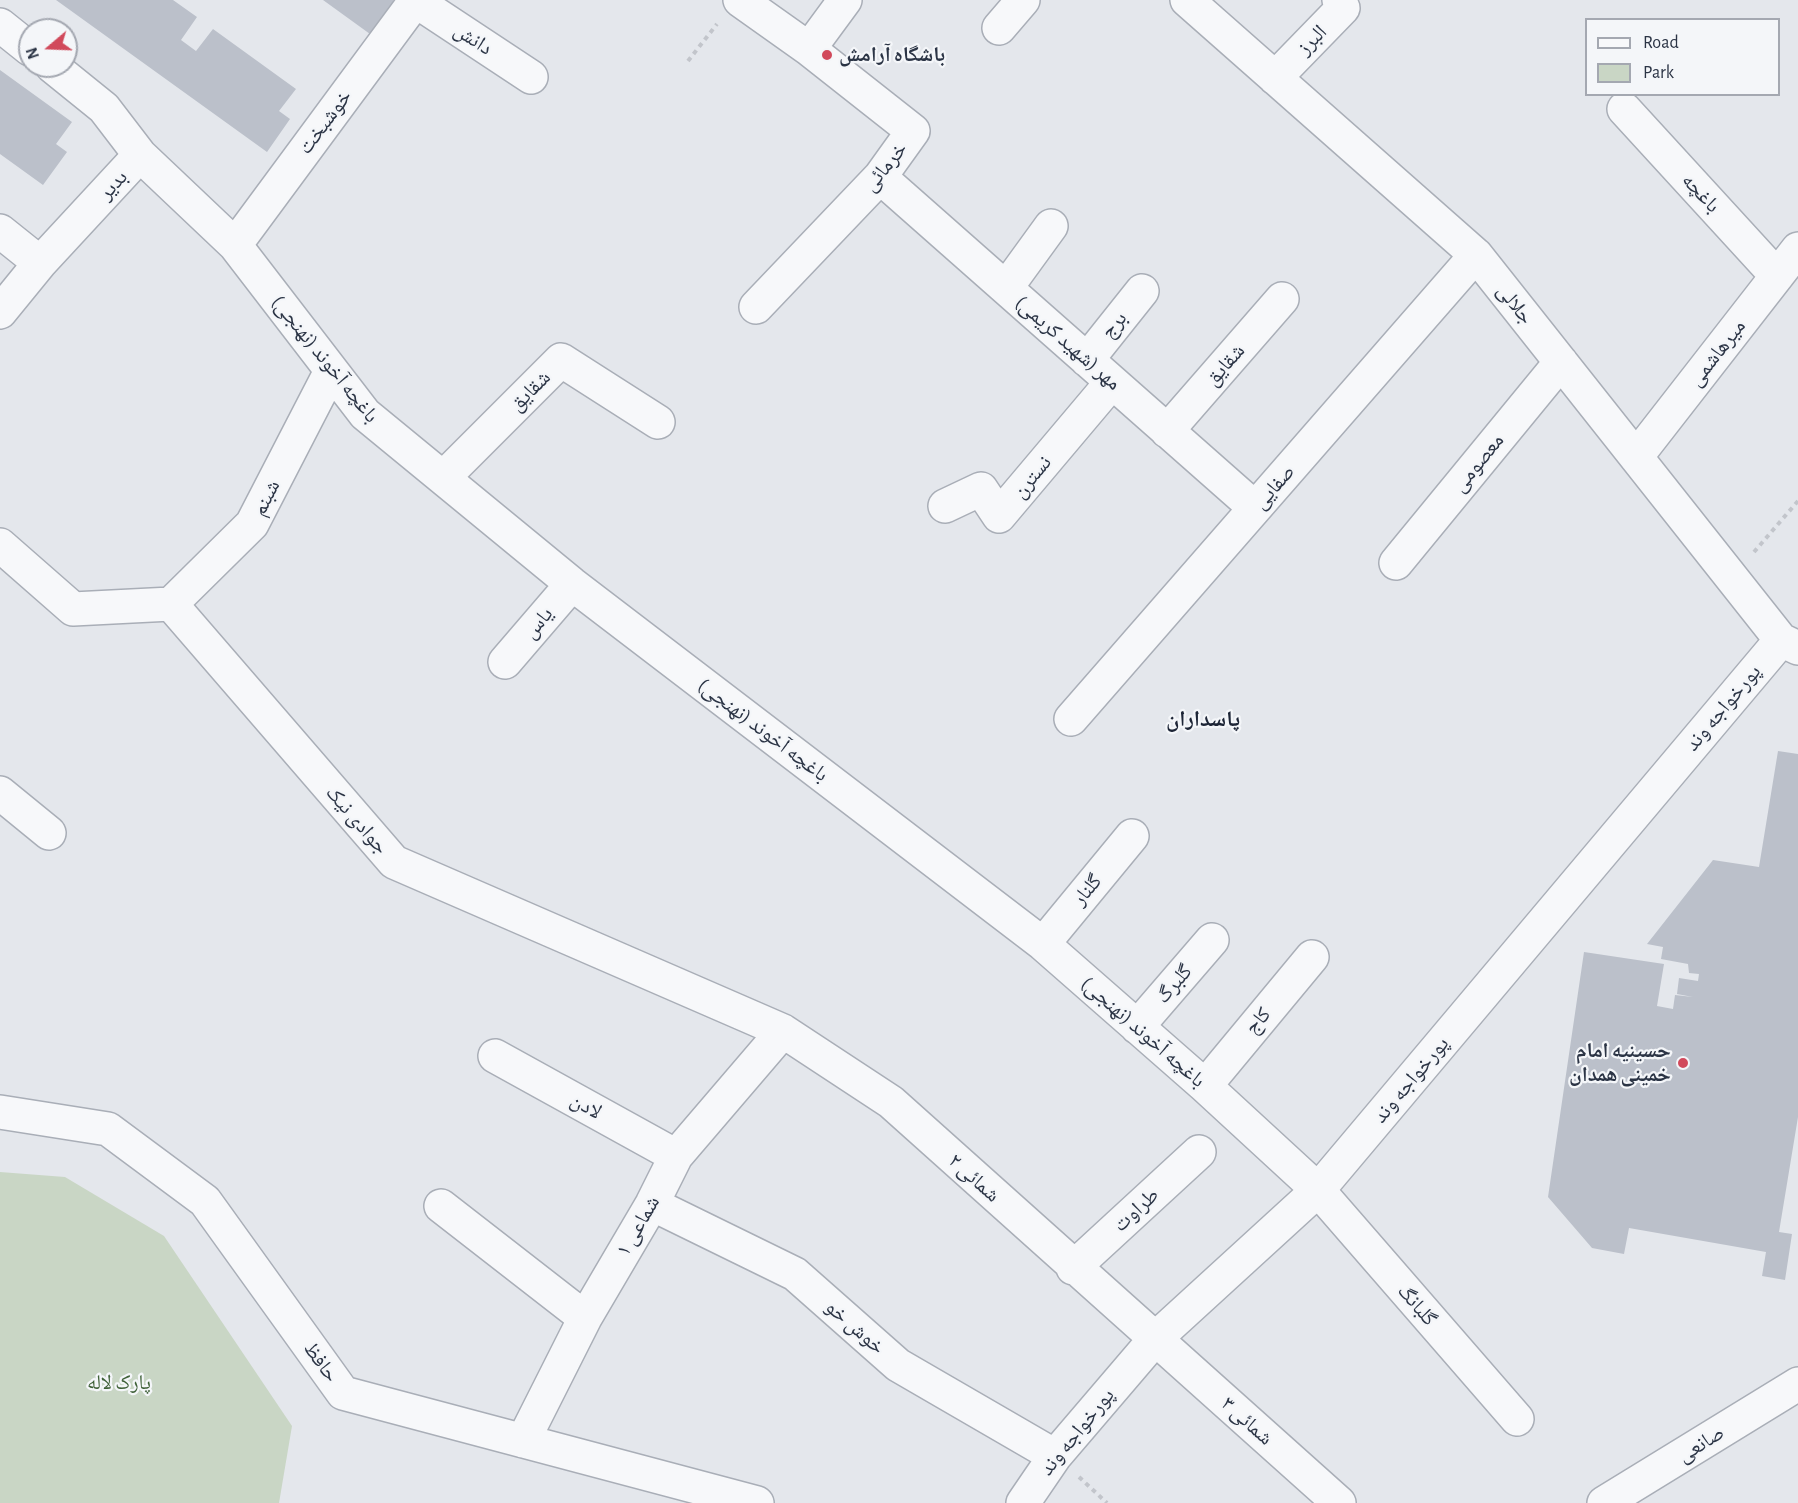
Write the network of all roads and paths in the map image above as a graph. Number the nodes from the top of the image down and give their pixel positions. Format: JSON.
{"nodes":[{"id":1,"x":416,"y":0,"type":"edge"},
{"id":2,"x":845,"y":0,"type":"edge"},
{"id":3,"x":1023,"y":0,"type":"edge"},
{"id":4,"x":1187,"y":0,"type":"edge"},
{"id":5,"x":1339,"y":0,"type":"edge"},
{"id":6,"x":731,"y":9,"type":"edge"},
{"id":7,"x":0,"y":25,"type":"edge"},
{"id":8,"x":999,"y":28,"type":"dead end"},
{"id":9,"x":18,"y":39,"type":"edge"},
{"id":10,"x":809,"y":48,"type":"junction"},
{"id":11,"x":688,"y":61,"type":"dead end"},
{"id":12,"x":531,"y":77,"type":"dead end"},
{"id":13,"x":67,"y":78,"type":"edge"},
{"id":14,"x":1275,"y":78,"type":"junction"},
{"id":15,"x":1624,"y":109,"type":"dead end"},
{"id":16,"x":140,"y":155,"type":"junction"},
{"id":17,"x":880,"y":177,"type":"junction"},
{"id":18,"x":1051,"y":226,"type":"dead end"},
{"id":19,"x":0,"y":231,"type":"edge"},
{"id":20,"x":235,"y":245,"type":"junction"},
{"id":21,"x":1798,"y":249,"type":"edge"},
{"id":22,"x":1476,"y":255,"type":"junction"},
{"id":23,"x":40,"y":263,"type":"junction"},
{"id":24,"x":1777,"y":276,"type":"junction"},
{"id":25,"x":1006,"y":288,"type":"junction"},
{"id":26,"x":1142,"y":291,"type":"dead end"},
{"id":27,"x":1282,"y":299,"type":"dead end"},
{"id":28,"x":756,"y":307,"type":"dead end"},
{"id":29,"x":0,"y":312,"type":"edge"},
{"id":30,"x":1087,"y":360,"type":"junction"},
{"id":31,"x":1561,"y":362,"type":"junction"},
{"id":32,"x":332,"y":371,"type":"junction"},
{"id":33,"x":1112,"y":382,"type":"junction"},
{"id":34,"x":658,"y":422,"type":"dead end"},
{"id":35,"x":1167,"y":431,"type":"junction"},
{"id":36,"x":1636,"y":457,"type":"junction"},
{"id":37,"x":443,"y":478,"type":"junction"},
{"id":38,"x":1798,"y":501,"type":"edge"},
{"id":39,"x":945,"y":506,"type":"dead end"},
{"id":40,"x":1255,"y":508,"type":"junction"},
{"id":41,"x":0,"y":545,"type":"edge"},
{"id":42,"x":1396,"y":563,"type":"dead end"},
{"id":43,"x":1732,"y":578,"type":"junction"},
{"id":44,"x":572,"y":584,"type":"junction"},
{"id":45,"x":171,"y":604,"type":"junction"},
{"id":46,"x":1790,"y":644,"type":"edge"},
{"id":47,"x":505,"y":662,"type":"dead end"},
{"id":48,"x":1071,"y":719,"type":"dead end"},
{"id":49,"x":0,"y":793,"type":"edge"},
{"id":50,"x":49,"y":833,"type":"dead end"},
{"id":51,"x":1132,"y":836,"type":"dead end"},
{"id":52,"x":1212,"y":940,"type":"dead end"},
{"id":53,"x":1043,"y":944,"type":"junction"},
{"id":54,"x":1312,"y":957,"type":"dead end"},
{"id":55,"x":1137,"y":1027,"type":"junction"},
{"id":56,"x":783,"y":1031,"type":"junction"},
{"id":57,"x":495,"y":1056,"type":"dead end"},
{"id":58,"x":1205,"y":1086,"type":"junction"},
{"id":59,"x":0,"y":1112,"type":"edge"},
{"id":60,"x":1199,"y":1152,"type":"dead end"},
{"id":61,"x":676,"y":1156,"type":"junction"},
{"id":62,"x":1318,"y":1190,"type":"junction"},
{"id":63,"x":652,"y":1204,"type":"junction"},
{"id":64,"x":441,"y":1206,"type":"dead end"},
{"id":65,"x":1073,"y":1268,"type":"junction"},
{"id":66,"x":585,"y":1318,"type":"junction"},
{"id":67,"x":1155,"y":1339,"type":"junction"},
{"id":68,"x":1798,"y":1384,"type":"edge"},
{"id":69,"x":1517,"y":1419,"type":"dead end"},
{"id":70,"x":524,"y":1441,"type":"junction"},
{"id":71,"x":1055,"y":1456,"type":"junction"},
{"id":72,"x":757,"y":1503,"type":"edge"},
{"id":73,"x":1023,"y":1503,"type":"edge"},
{"id":74,"x":1339,"y":1503,"type":"edge"},
{"id":75,"x":1604,"y":1503,"type":"edge"}],
"edges":[{"from":1,"to":12,"type":"street","name":"دانش"},
{"from":1,"to":20,"type":"street","name":"خوشبخت"},
{"from":2,"to":10,"type":"street"},
{"from":3,"to":8,"type":"street"},
{"from":4,"to":14,"type":"street","name":"جلالی"},
{"from":5,"to":14,"type":"street","name":"البرز"},
{"from":6,"to":10,"type":"street","name":"خرمائی"},
{"from":6,"to":11,"type":"path"},
{"from":7,"to":9,"type":"street"},
{"from":10,"to":17,"type":"street","name":"خرمائی"},
{"from":13,"to":16,"type":"street"},
{"from":14,"to":22,"type":"street","name":"جلالی"},
{"from":15,"to":24,"type":"street","name":"باغچه"},
{"from":16,"to":20,"type":"street","name":"بدیر"},
{"from":16,"to":23,"type":"street","name":"بدیر"},
{"from":17,"to":25,"type":"street","name":"مهر (شهید کریمی)"},
{"from":17,"to":28,"type":"street","name":"خرمائی"},
{"from":18,"to":25,"type":"street"},
{"from":19,"to":23,"type":"street"},
{"from":20,"to":32,"type":"street","name":"باغچه آخوند (نهنجی)"},
{"from":21,"to":24,"type":"street","name":"میرهاشمی"},
{"from":22,"to":31,"type":"street","name":"جلالی"},
{"from":22,"to":40,"type":"street","name":"صفایی"},
{"from":23,"to":29,"type":"street","name":"بدیر"},
{"from":24,"to":36,"type":"street","name":"میرهاشمی"},
{"from":25,"to":30,"type":"street","name":"مهر (شهید کریمی)"},
{"from":26,"to":30,"type":"street","name":"برج"},
{"from":27,"to":35,"type":"street","name":"شقایق"},
{"from":30,"to":33,"type":"street","name":"مهر (شهید کریمی)"},
{"from":31,"to":36,"type":"street","name":"جلالی"},
{"from":31,"to":42,"type":"street","name":"معصومی"},
{"from":32,"to":37,"type":"street","name":"باغچه آخوند (نهنجی)"},
{"from":32,"to":45,"type":"street","name":"شبنم"},
{"from":33,"to":35,"type":"street","name":"مهر (شهید کریمی)"},
{"from":33,"to":39,"type":"street","name":"نسترن"},
{"from":34,"to":37,"type":"street","name":"شقایق"},
{"from":35,"to":40,"type":"street","name":"مهر (شهید کریمی)"},
{"from":36,"to":43,"type":"street","name":"جلالی"},
{"from":37,"to":44,"type":"street","name":"باغچه آخوند (نهنجی)"},
{"from":38,"to":43,"type":"path"},
{"from":40,"to":48,"type":"street","name":"صفایی"},
{"from":41,"to":45,"type":"street"},
{"from":43,"to":46,"type":"street","name":"جلالی"},
{"from":44,"to":47,"type":"street","name":"یاس"},
{"from":44,"to":53,"type":"street","name":"باغچه آخوند (نهنجی)"},
{"from":45,"to":56,"type":"street","name":"جوادی نیک"},
{"from":46,"to":62,"type":"street","name":"پورخواجه وند"},
{"from":49,"to":50,"type":"street"},
{"from":51,"to":53,"type":"street","name":"گلنار"},
{"from":52,"to":55,"type":"street","name":"گلبرگ"},
{"from":53,"to":55,"type":"street","name":"باغچه آخوند (نهنجی)"},
{"from":54,"to":58,"type":"street","name":"کاج"},
{"from":55,"to":58,"type":"street","name":"باغچه آخوند (نهنجی)"},
{"from":56,"to":61,"type":"street","name":"شماعی ۱"},
{"from":56,"to":65,"type":"street","name":"شمائی ۲"},
{"from":57,"to":61,"type":"street","name":"لادن"},
{"from":58,"to":62,"type":"street","name":"باغچه آخوند (نهنجی)"},
{"from":59,"to":70,"type":"street","name":"حافظ"},
{"from":60,"to":65,"type":"street","name":"طراوت"},
{"from":61,"to":63,"type":"street","name":"شماعی ۱"},
{"from":62,"to":67,"type":"street","name":"پورخواجه وند"},
{"from":62,"to":69,"type":"street","name":"گلبانگ"},
{"from":63,"to":66,"type":"street","name":"شماعی ۱"},
{"from":63,"to":71,"type":"street","name":"خوش خو"},
{"from":64,"to":66,"type":"street"},
{"from":65,"to":67,"type":"street","name":"شمائی ۲"},
{"from":66,"to":70,"type":"street","name":"شماعی ۱"},
{"from":67,"to":71,"type":"street","name":"پورخواجه وند"},
{"from":67,"to":74,"type":"street","name":"شمائی ۳"},
{"from":68,"to":75,"type":"street","name":"صانعی"},
{"from":70,"to":72,"type":"street","name":"حافظ"},
{"from":71,"to":73,"type":"street","name":"پورخواجه وند"}]}
